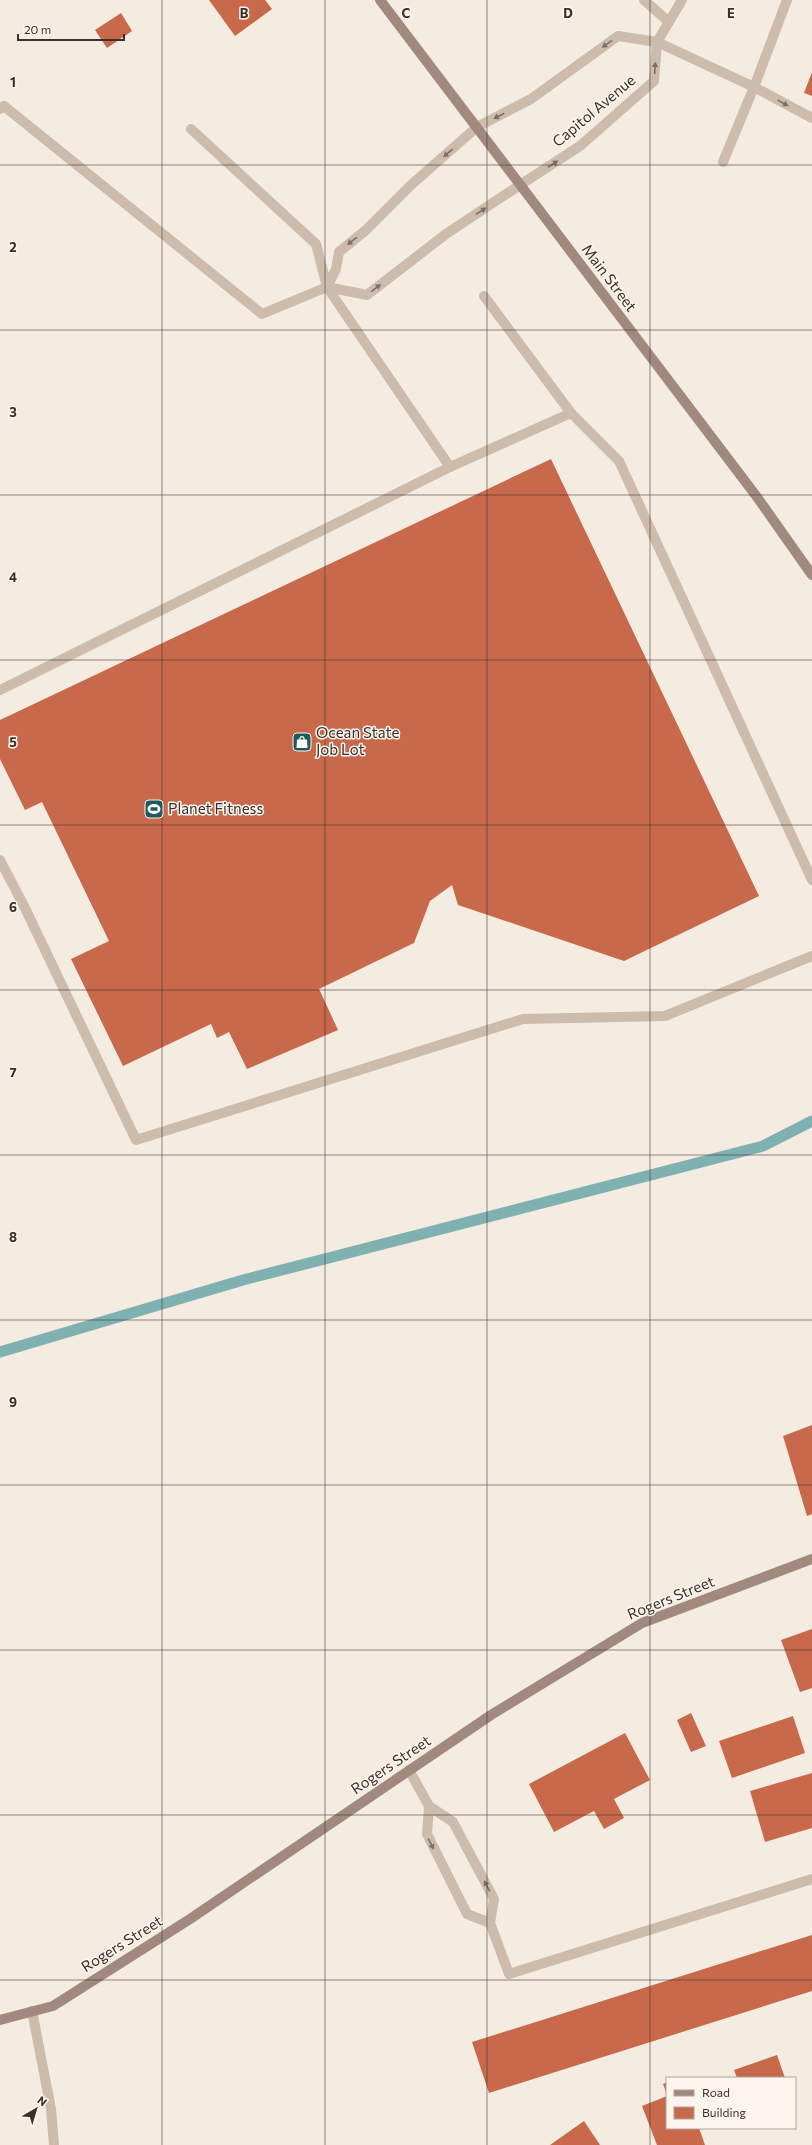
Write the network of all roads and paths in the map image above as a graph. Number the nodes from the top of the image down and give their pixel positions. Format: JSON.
{"nodes":[{"id":1,"x":380,"y":0,"type":"edge"},
{"id":2,"x":644,"y":0,"type":"edge"},
{"id":3,"x":682,"y":0,"type":"edge"},
{"id":4,"x":787,"y":0,"type":"edge"},
{"id":5,"x":669,"y":22,"type":"junction"},
{"id":6,"x":656,"y":42,"type":"junction"},
{"id":7,"x":754,"y":87,"type":"junction"},
{"id":8,"x":0,"y":109,"type":"edge"},
{"id":9,"x":812,"y":118,"type":"edge"},
{"id":10,"x":477,"y":127,"type":"junction"},
{"id":11,"x":191,"y":129,"type":"dead end"},
{"id":12,"x":723,"y":162,"type":"dead end"},
{"id":13,"x":520,"y":185,"type":"junction"},
{"id":14,"x":326,"y":287,"type":"junction"},
{"id":15,"x":484,"y":296,"type":"dead end"},
{"id":16,"x":571,"y":413,"type":"junction"},
{"id":17,"x":450,"y":467,"type":"junction"},
{"id":18,"x":812,"y":575,"type":"edge"},
{"id":19,"x":0,"y":690,"type":"edge"},
{"id":20,"x":0,"y":860,"type":"edge"},
{"id":21,"x":812,"y":880,"type":"edge"},
{"id":22,"x":812,"y":956,"type":"edge"},
{"id":23,"x":812,"y":1559,"type":"edge"},
{"id":24,"x":409,"y":1770,"type":"junction"},
{"id":25,"x":429,"y":1806,"type":"junction"},
{"id":26,"x":812,"y":1879,"type":"edge"},
{"id":27,"x":490,"y":1923,"type":"junction"},
{"id":28,"x":32,"y":2011,"type":"junction"},
{"id":29,"x":0,"y":2020,"type":"edge"},
{"id":30,"x":54,"y":2145,"type":"edge"}],
"edges":[{"from":1,"to":10,"type":"street","name":"Main Street"},
{"from":2,"to":5,"type":"street"},
{"from":3,"to":5,"type":"street"},
{"from":4,"to":7,"type":"street"},
{"from":5,"to":6,"type":"street"},
{"from":6,"to":7,"type":"street"},
{"from":6,"to":10,"type":"street","one_way":true},
{"from":13,"to":6,"type":"street","name":"Capitol Avenue","one_way":true},
{"from":7,"to":9,"type":"street","one_way":true},
{"from":7,"to":12,"type":"street"},
{"from":8,"to":14,"type":"street"},
{"from":10,"to":13,"type":"street","name":"Main Street"},
{"from":10,"to":14,"type":"street","one_way":true},
{"from":11,"to":14,"type":"street"},
{"from":14,"to":13,"type":"street","name":"Capitol Avenue","one_way":true},
{"from":13,"to":18,"type":"street","name":"Main Street"},
{"from":14,"to":17,"type":"street"},
{"from":15,"to":16,"type":"street"},
{"from":16,"to":17,"type":"street"},
{"from":16,"to":21,"type":"street"},
{"from":17,"to":19,"type":"street"},
{"from":20,"to":22,"type":"street"},
{"from":23,"to":24,"type":"street","name":"Rogers Street"},
{"from":24,"to":25,"type":"street"},
{"from":24,"to":28,"type":"street","name":"Rogers Street"},
{"from":27,"to":25,"type":"street","one_way":true},
{"from":25,"to":27,"type":"street","one_way":true},
{"from":26,"to":27,"type":"street"},
{"from":28,"to":29,"type":"street","name":"Rogers Street"},
{"from":28,"to":30,"type":"street"}]}
